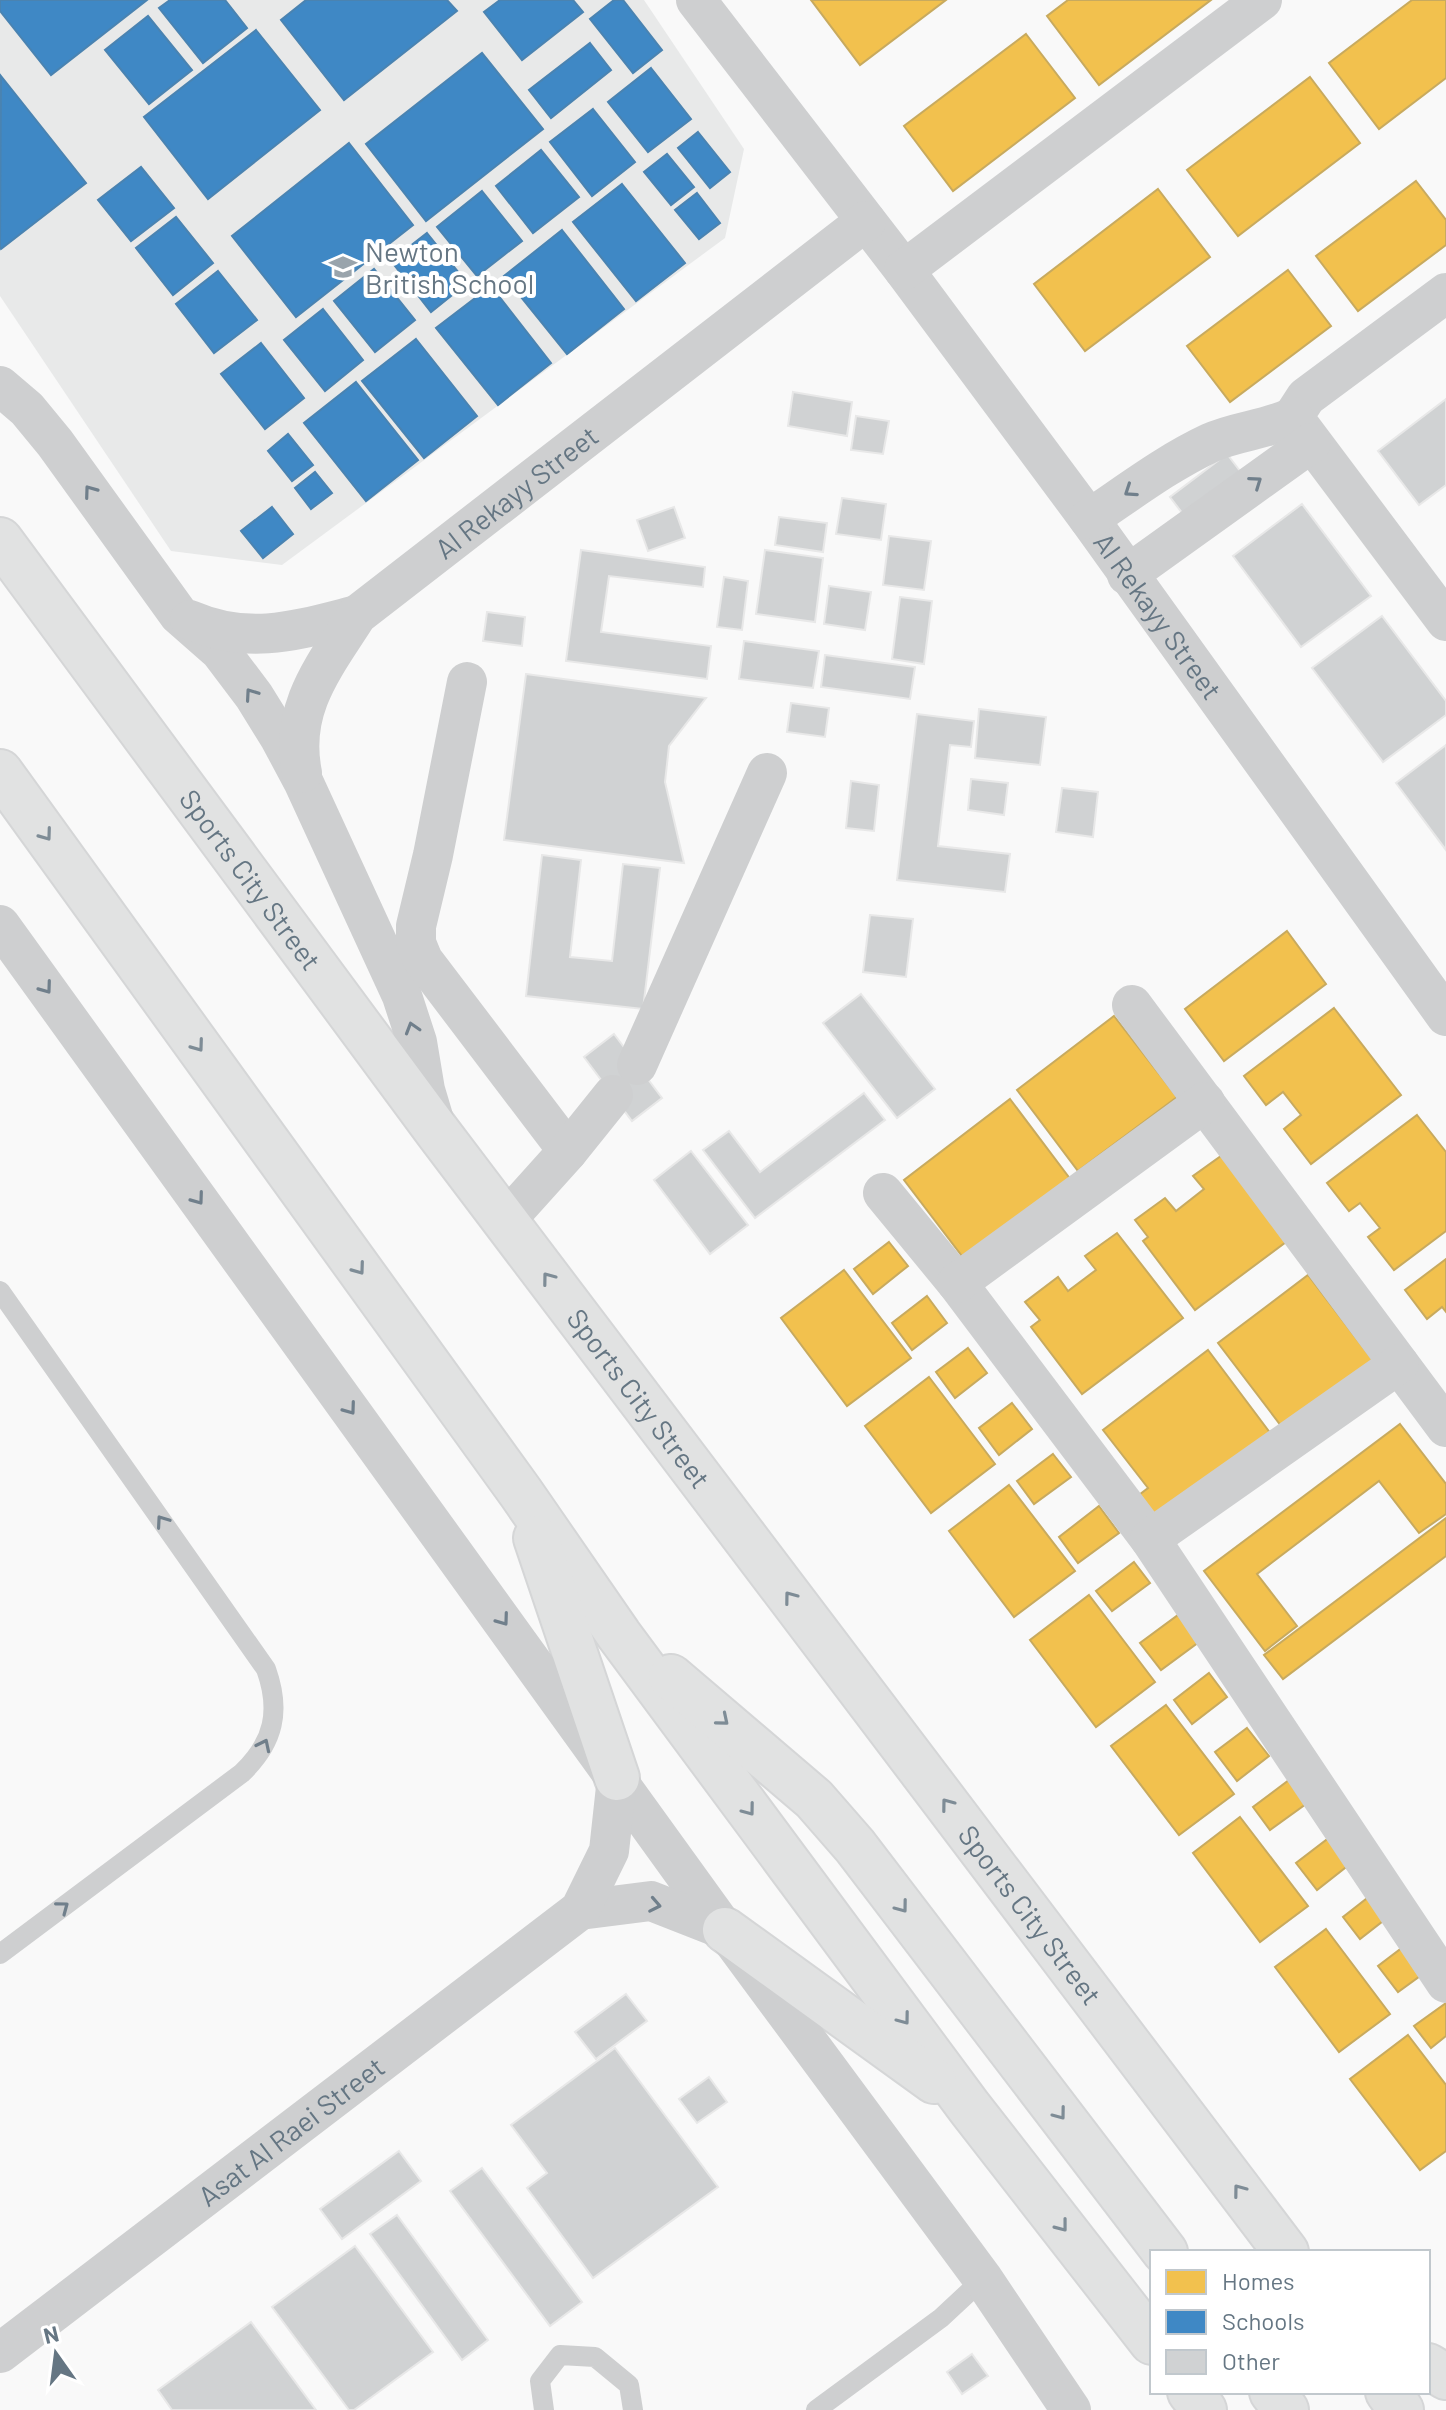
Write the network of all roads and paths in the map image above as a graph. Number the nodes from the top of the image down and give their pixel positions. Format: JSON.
{"nodes":[{"id":1,"x":696,"y":0,"type":"edge"},
{"id":2,"x":1262,"y":0,"type":"edge"},
{"id":3,"x":866,"y":221,"type":"junction"},
{"id":4,"x":904,"y":270,"type":"junction"},
{"id":5,"x":1446,"y":293,"type":"edge"},
{"id":6,"x":0,"y":386,"type":"edge"},
{"id":7,"x":1302,"y":430,"type":"junction"},
{"id":8,"x":1089,"y":519,"type":"junction"},
{"id":9,"x":0,"y":540,"type":"edge"},
{"id":10,"x":1127,"y":575,"type":"junction"},
{"id":11,"x":179,"y":615,"type":"junction"},
{"id":12,"x":357,"y":615,"type":"junction"},
{"id":13,"x":1446,"y":621,"type":"edge"},
{"id":14,"x":467,"y":682,"type":"dead end"},
{"id":15,"x":0,"y":772,"type":"edge"},
{"id":16,"x":767,"y":773,"type":"dead end"},
{"id":17,"x":303,"y":781,"type":"junction"},
{"id":18,"x":0,"y":925,"type":"edge"},
{"id":19,"x":1132,"y":1005,"type":"dead end"},
{"id":20,"x":1446,"y":1016,"type":"edge"},
{"id":21,"x":1205,"y":1102,"type":"junction"},
{"id":22,"x":437,"y":1131,"type":"junction"},
{"id":23,"x":568,"y":1151,"type":"junction"},
{"id":24,"x":883,"y":1193,"type":"dead end"},
{"id":25,"x":505,"y":1221,"type":"junction"},
{"id":26,"x":957,"y":1283,"type":"junction"},
{"id":27,"x":0,"y":1291,"type":"edge"},
{"id":28,"x":1399,"y":1364,"type":"junction"},
{"id":29,"x":1446,"y":1427,"type":"edge"},
{"id":30,"x":521,"y":1493,"type":"junction"},
{"id":31,"x":1150,"y":1539,"type":"junction"},
{"id":32,"x":619,"y":1635,"type":"junction"},
{"id":33,"x":617,"y":1778,"type":"junction"},
{"id":34,"x":580,"y":1910,"type":"junction"},
{"id":35,"x":725,"y":1930,"type":"junction"},
{"id":36,"x":0,"y":1954,"type":"edge"},
{"id":37,"x":1446,"y":1983,"type":"edge"},
{"id":38,"x":969,"y":2107,"type":"junction"},
{"id":39,"x":1163,"y":2250,"type":"edge"},
{"id":40,"x":1284,"y":2250,"type":"edge"},
{"id":41,"x":983,"y":2279,"type":"junction"},
{"id":42,"x":1150,"y":2339,"type":"edge"},
{"id":43,"x":0,"y":2353,"type":"edge"},
{"id":44,"x":1192,"y":2394,"type":"edge"},
{"id":45,"x":1274,"y":2394,"type":"edge"},
{"id":46,"x":544,"y":2410,"type":"edge"},
{"id":47,"x":633,"y":2410,"type":"edge"},
{"id":48,"x":816,"y":2410,"type":"edge"},
{"id":49,"x":1071,"y":2410,"type":"edge"},
{"id":50,"x":1204,"y":2410,"type":"edge"},
{"id":51,"x":1286,"y":2410,"type":"edge"}],
"edges":[{"from":1,"to":3,"type":"street","name":"Al Rekayy Street"},
{"from":2,"to":4,"type":"street"},
{"from":3,"to":4,"type":"street","name":"Al Rekayy Street"},
{"from":3,"to":12,"type":"street","name":"Al Rekayy Street"},
{"from":4,"to":8,"type":"street","name":"Al Rekayy Street"},
{"from":5,"to":7,"type":"street"},
{"from":11,"to":6,"type":"street","name":"Al Rekayy Street","one_way":true},
{"from":7,"to":8,"type":"street","one_way":true},
{"from":10,"to":7,"type":"street","one_way":true},
{"from":7,"to":13,"type":"street"},
{"from":8,"to":10,"type":"street","name":"Al Rekayy Street"},
{"from":9,"to":22,"type":"main road","name":"Sports City Street"},
{"from":10,"to":20,"type":"street","name":"Al Rekayy Street"},
{"from":11,"to":12,"type":"street","name":"Al Rekayy Street"},
{"from":17,"to":11,"type":"street","name":"Al Rekayy Street","one_way":true},
{"from":12,"to":17,"type":"street","name":"Al Rekayy Street"},
{"from":14,"to":23,"type":"street"},
{"from":15,"to":30,"type":"main road","one_way":true},
{"from":16,"to":23,"type":"street"},
{"from":22,"to":17,"type":"street","name":"Al Rekayy Street","one_way":true},
{"from":18,"to":33,"type":"street","one_way":true},
{"from":19,"to":21,"type":"street"},
{"from":21,"to":26,"type":"street"},
{"from":21,"to":28,"type":"street"},
{"from":22,"to":25,"type":"main road","name":"Sports City Street"},
{"from":23,"to":25,"type":"street"},
{"from":24,"to":26,"type":"street"},
{"from":40,"to":25,"type":"main road","name":"Sports City Street","one_way":true},
{"from":26,"to":31,"type":"street"},
{"from":36,"to":27,"type":"lane","one_way":true},
{"from":28,"to":29,"type":"street"},
{"from":28,"to":31,"type":"street"},
{"from":30,"to":32,"type":"main road"},
{"from":30,"to":33,"type":"main road"},
{"from":31,"to":37,"type":"street"},
{"from":32,"to":38,"type":"main road","one_way":true},
{"from":32,"to":39,"type":"main road","one_way":true},
{"from":33,"to":34,"type":"street","name":"Asat Al Raei Street"},
{"from":33,"to":35,"type":"street"},
{"from":34,"to":35,"type":"street","one_way":true},
{"from":34,"to":43,"type":"street","name":"Asat Al Raei Street"},
{"from":35,"to":38,"type":"main road"},
{"from":35,"to":41,"type":"street"},
{"from":38,"to":42,"type":"main road","one_way":true},
{"from":41,"to":48,"type":"lane"},
{"from":41,"to":49,"type":"street"},
{"from":44,"to":50,"type":"main road"},
{"from":45,"to":51,"type":"main road"},
{"from":46,"to":47,"type":"lane"}]}
